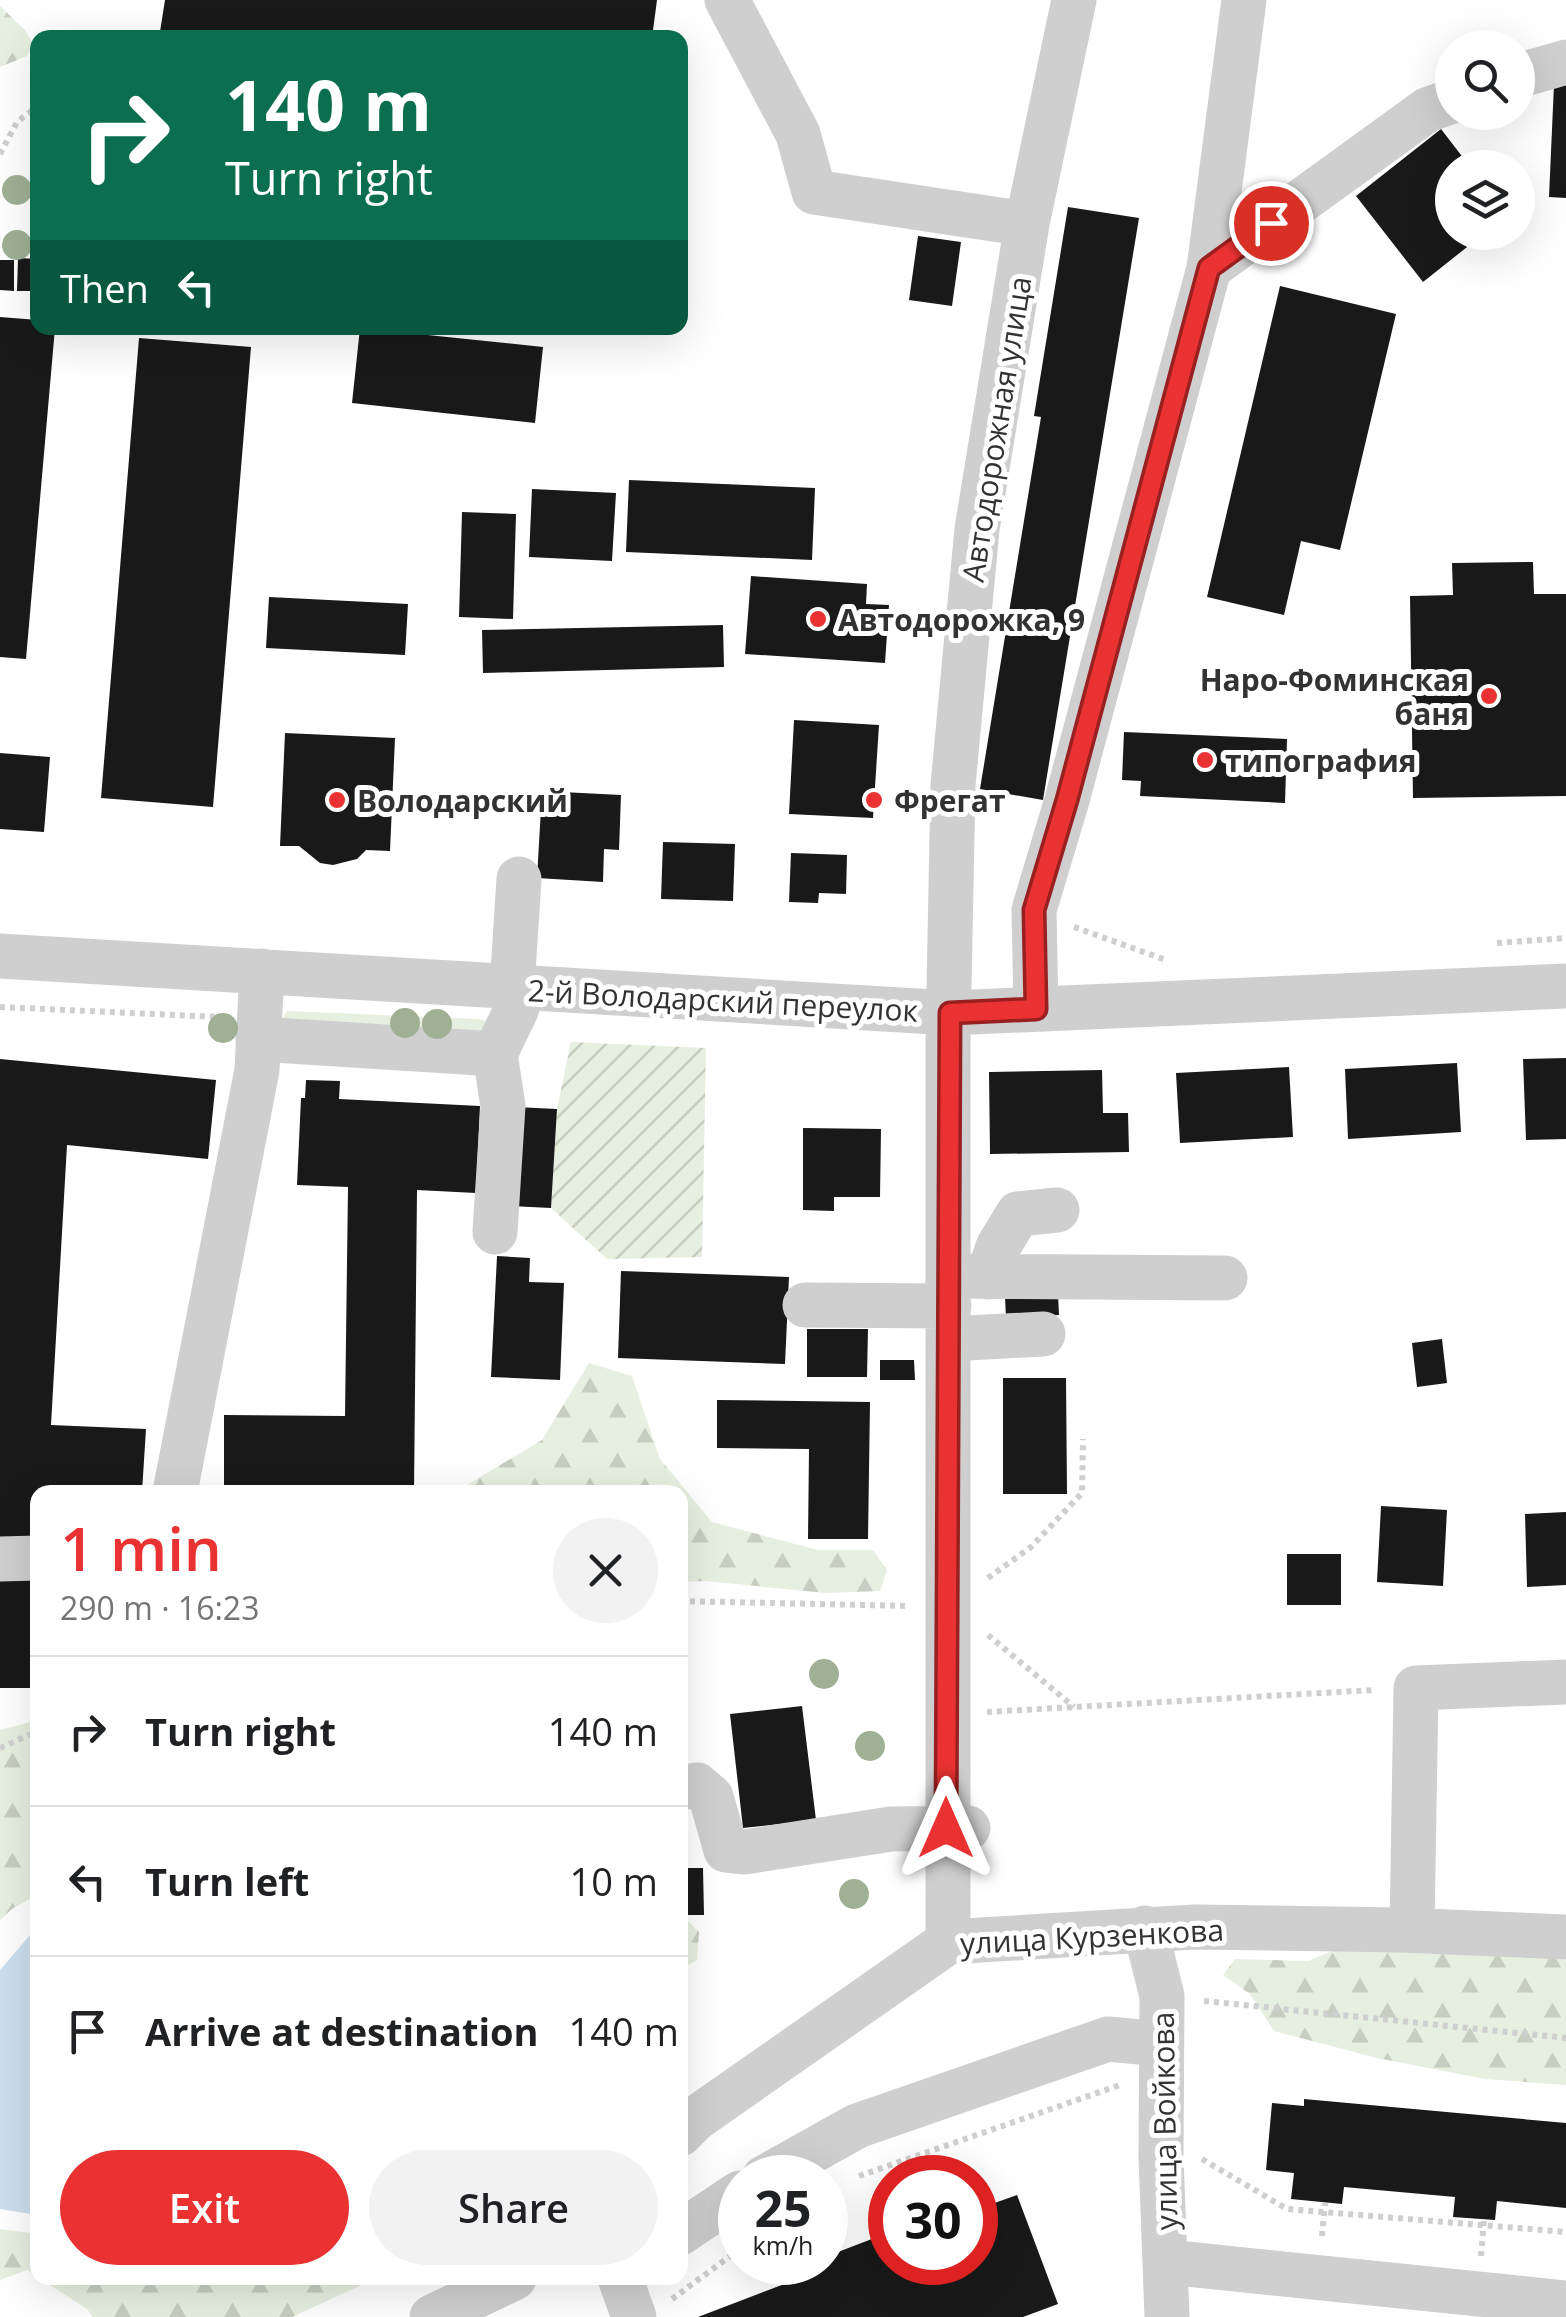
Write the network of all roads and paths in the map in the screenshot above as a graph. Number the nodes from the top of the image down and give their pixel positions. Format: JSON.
{"nodes":[{"id":1,"x":728,"y":0,"type":"edge"},
{"id":2,"x":1074,"y":0,"type":"edge"},
{"id":3,"x":1244,"y":0,"type":"edge"},
{"id":4,"x":1566,"y":62,"type":"edge"},
{"id":5,"x":1535,"y":71,"type":"edge"},
{"id":6,"x":1435,"y":107,"type":"edge"},
{"id":7,"x":30,"y":112,"type":"edge"},
{"id":8,"x":0,"y":154,"type":"edge"},
{"id":9,"x":1027,"y":224,"type":"junction"},
{"id":10,"x":1209,"y":268,"type":"junction"},
{"id":11,"x":519,"y":879,"type":"dead end"},
{"id":12,"x":1034,"y":924,"type":"junction"},
{"id":13,"x":1566,"y":938,"type":"edge"},
{"id":14,"x":1493,"y":944,"type":"dead end"},
{"id":15,"x":0,"y":956,"type":"edge"},
{"id":16,"x":1172,"y":962,"type":"dead end"},
{"id":17,"x":262,"y":970,"type":"junction"},
{"id":18,"x":1566,"y":986,"type":"edge"},
{"id":19,"x":512,"y":988,"type":"junction"},
{"id":20,"x":0,"y":1007,"type":"edge"},
{"id":21,"x":1036,"y":1009,"type":"junction"},
{"id":22,"x":950,"y":1013,"type":"junction"},
{"id":23,"x":258,"y":1039,"type":"junction"},
{"id":24,"x":495,"y":1054,"type":"junction"},
{"id":25,"x":1057,"y":1210,"type":"dead end"},
{"id":26,"x":495,"y":1232,"type":"dead end"},
{"id":27,"x":1225,"y":1278,"type":"dead end"},
{"id":28,"x":805,"y":1306,"type":"dead end"},
{"id":29,"x":950,"y":1323,"type":"junction"},
{"id":30,"x":1043,"y":1334,"type":"dead end"},
{"id":31,"x":1083,"y":1439,"type":"dead end"},
{"id":32,"x":176,"y":1485,"type":"edge"},
{"id":33,"x":30,"y":1558,"type":"edge"},
{"id":34,"x":0,"y":1559,"type":"edge"},
{"id":35,"x":688,"y":1601,"type":"edge"},
{"id":36,"x":946,"y":1608,"type":"junction"},
{"id":37,"x":1566,"y":1682,"type":"edge"},
{"id":38,"x":1416,"y":1688,"type":"junction"},
{"id":39,"x":1075,"y":1707,"type":"junction"},
{"id":40,"x":946,"y":1715,"type":"junction"},
{"id":41,"x":30,"y":1735,"type":"edge"},
{"id":42,"x":0,"y":1748,"type":"edge"},
{"id":43,"x":688,"y":1786,"type":"edge"},
{"id":44,"x":957,"y":1828,"type":"junction"},
{"id":45,"x":1145,"y":1928,"type":"junction"},
{"id":46,"x":1412,"y":1930,"type":"junction"},
{"id":47,"x":1566,"y":1937,"type":"edge"},
{"id":48,"x":948,"y":1942,"type":"junction"},
{"id":49,"x":1188,"y":1999,"type":"dead end"},
{"id":50,"x":1566,"y":2038,"type":"edge"},
{"id":51,"x":1162,"y":2044,"type":"junction"},
{"id":52,"x":1121,"y":2104,"type":"dead end"},
{"id":53,"x":688,"y":2126,"type":"edge"},
{"id":54,"x":1161,"y":2135,"type":"junction"},
{"id":55,"x":805,"y":2155,"type":"edge"},
{"id":56,"x":848,"y":2181,"type":"edge"},
{"id":57,"x":718,"y":2208,"type":"edge"},
{"id":58,"x":688,"y":2229,"type":"edge"},
{"id":59,"x":1566,"y":2232,"type":"edge"},
{"id":60,"x":1167,"y":2262,"type":"junction"},
{"id":61,"x":718,"y":2264,"type":"edge"},
{"id":62,"x":688,"y":2284,"type":"edge"},
{"id":63,"x":499,"y":2285,"type":"edge"},
{"id":64,"x":627,"y":2285,"type":"edge"},
{"id":65,"x":687,"y":2285,"type":"edge"},
{"id":66,"x":1566,"y":2303,"type":"edge"},
{"id":67,"x":650,"y":2310,"type":"edge"},
{"id":68,"x":432,"y":2317,"type":"edge"},
{"id":69,"x":1167,"y":2317,"type":"edge"}],
"edges":[{"from":1,"to":9,"type":"street"},
{"from":2,"to":9,"type":"street","name":"Автодорожная улица"},
{"from":3,"to":10,"type":"street"},
{"from":4,"to":5,"type":"street"},
{"from":6,"to":10,"type":"street"},
{"from":7,"to":8,"type":"path"},
{"from":9,"to":22,"type":"street","name":"Автодорожная улица"},
{"from":10,"to":12,"type":"street"},
{"from":11,"to":19,"type":"street"},
{"from":12,"to":16,"type":"path"},
{"from":12,"to":21,"type":"street"},
{"from":13,"to":14,"type":"path"},
{"from":15,"to":17,"type":"street","name":"2-й Володарский переулок"},
{"from":17,"to":19,"type":"street","name":"2-й Володарский переулок"},
{"from":17,"to":23,"type":"street"},
{"from":18,"to":21,"type":"street","name":"2-й Володарский переулок"},
{"from":19,"to":22,"type":"street","name":"2-й Володарский переулок"},
{"from":19,"to":24,"type":"street"},
{"from":20,"to":23,"type":"path"},
{"from":21,"to":22,"type":"street","name":"2-й Володарский переулок"},
{"from":22,"to":29,"type":"street","name":"Автодорожная улица"},
{"from":23,"to":24,"type":"street"},
{"from":23,"to":32,"type":"street"},
{"from":24,"to":26,"type":"street"},
{"from":25,"to":29,"type":"street"},
{"from":27,"to":29,"type":"street"},
{"from":28,"to":29,"type":"street"},
{"from":29,"to":30,"type":"street"},
{"from":29,"to":36,"type":"street","name":"Автодорожная улица"},
{"from":31,"to":36,"type":"path"},
{"from":33,"to":34,"type":"street"},
{"from":35,"to":36,"type":"path"},
{"from":36,"to":39,"type":"path"},
{"from":36,"to":40,"type":"street","name":"Автодорожная улица"},
{"from":37,"to":38,"type":"street"},
{"from":38,"to":39,"type":"path"},
{"from":38,"to":46,"type":"street"},
{"from":39,"to":40,"type":"path"},
{"from":40,"to":44,"type":"street","name":"Автодорожная улица"},
{"from":41,"to":42,"type":"path"},
{"from":43,"to":44,"type":"street"},
{"from":44,"to":48,"type":"street","name":"Автодорожная улица"},
{"from":45,"to":46,"type":"street","name":"улица Курзенкова"},
{"from":45,"to":48,"type":"street","name":"улица Курзенкова"},
{"from":45,"to":51,"type":"street","name":"улица Войкова"},
{"from":46,"to":47,"type":"street","name":"улица Курзенкова"},
{"from":48,"to":53,"type":"street","name":"улица Курзенкова"},
{"from":49,"to":50,"type":"path"},
{"from":51,"to":54,"type":"street","name":"улица Войкова"},
{"from":51,"to":55,"type":"street"},
{"from":52,"to":56,"type":"path"},
{"from":54,"to":59,"type":"path"},
{"from":54,"to":60,"type":"street","name":"улица Войкова"},
{"from":57,"to":58,"type":"street"},
{"from":60,"to":66,"type":"street"},
{"from":60,"to":69,"type":"street","name":"улица Войкова"},
{"from":61,"to":62,"type":"path"},
{"from":63,"to":68,"type":"street"},
{"from":64,"to":67,"type":"street"},
{"from":65,"to":67,"type":"path"}]}
